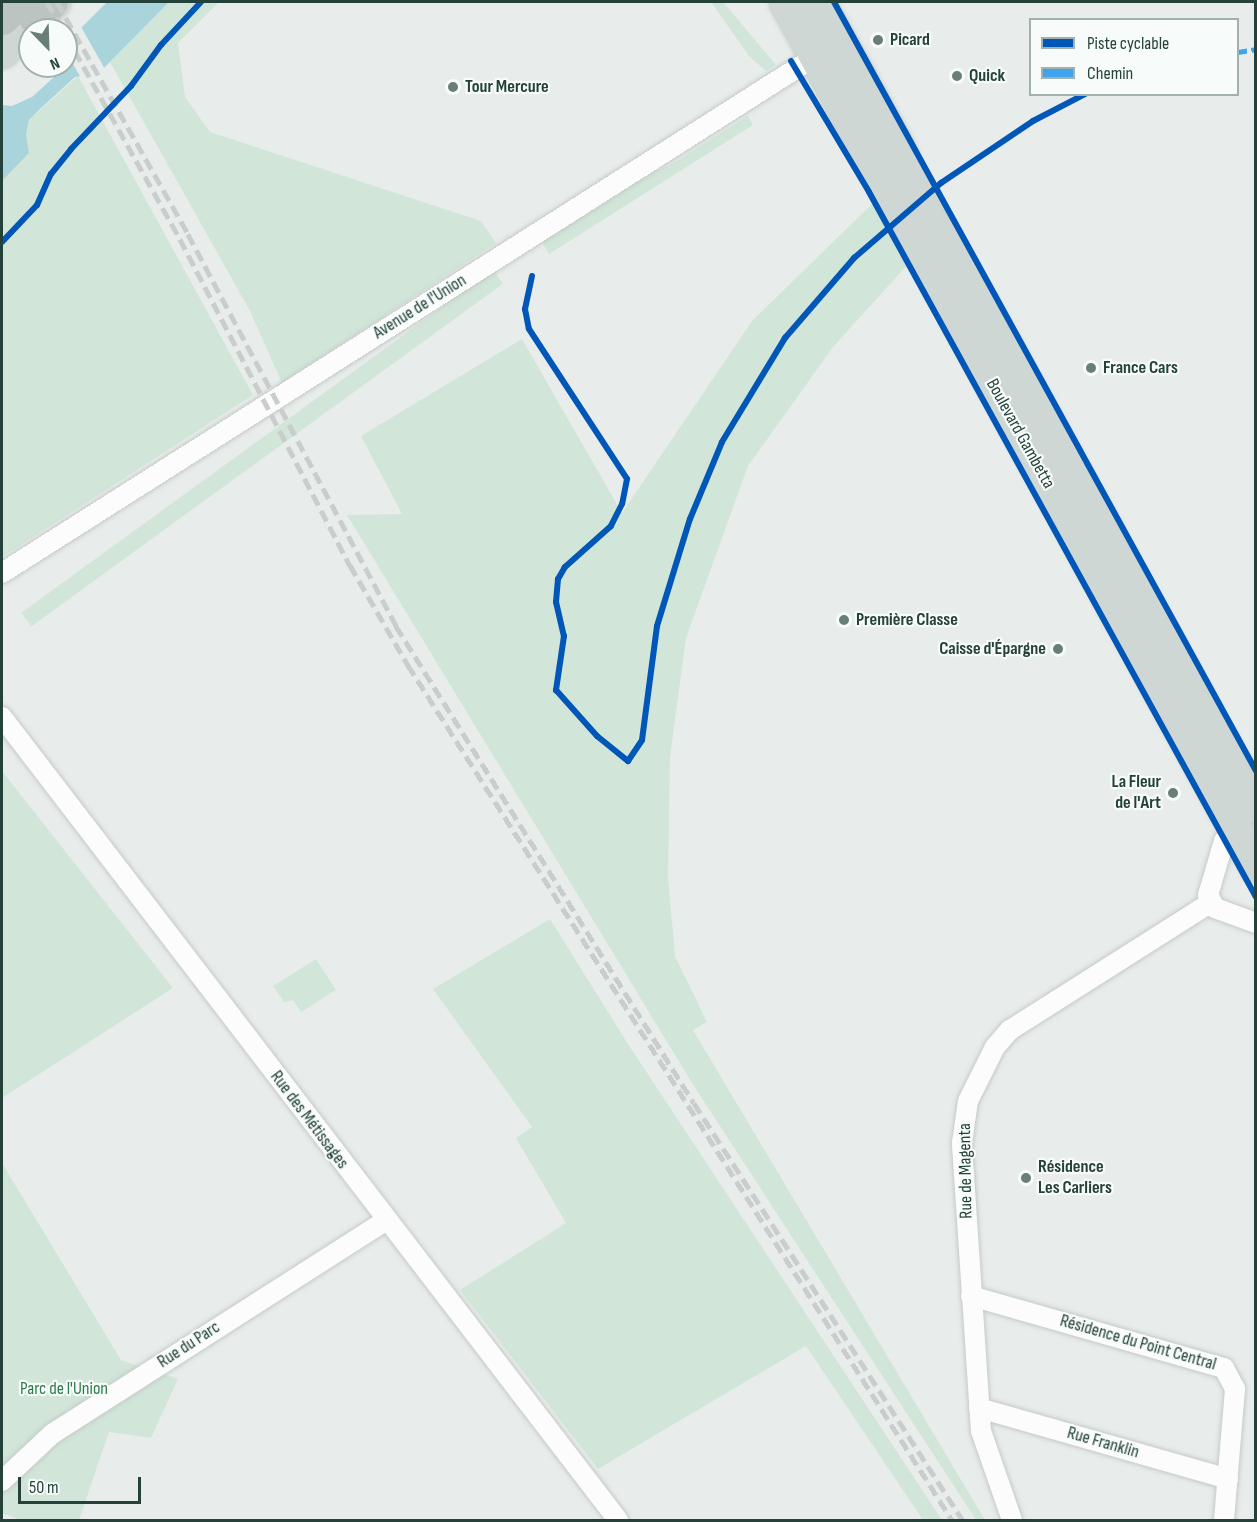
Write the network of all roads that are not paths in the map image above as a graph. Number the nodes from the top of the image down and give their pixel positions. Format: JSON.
{"nodes":[{"id":1,"x":786,"y":2,"type":"edge"},
{"id":2,"x":818,"y":2,"type":"edge"},
{"id":3,"x":35,"y":5,"type":"edge"},
{"id":4,"x":2,"y":17,"type":"edge"},
{"id":5,"x":828,"y":49,"type":"junction"},
{"id":6,"x":2,"y":52,"type":"edge"},
{"id":7,"x":2,"y":573,"type":"edge"},
{"id":8,"x":2,"y":717,"type":"edge"},
{"id":9,"x":1241,"y":796,"type":"edge"},
{"id":10,"x":1256,"y":865,"type":"edge"},
{"id":11,"x":1210,"y":903,"type":"junction"},
{"id":12,"x":1256,"y":923,"type":"edge"},
{"id":13,"x":386,"y":1220,"type":"junction"},
{"id":14,"x":971,"y":1296,"type":"junction"},
{"id":15,"x":979,"y":1408,"type":"junction"},
{"id":16,"x":1228,"y":1479,"type":"junction"},
{"id":17,"x":2,"y":1481,"type":"edge"},
{"id":18,"x":618,"y":1521,"type":"edge"},
{"id":19,"x":1011,"y":1521,"type":"edge"},
{"id":20,"x":1224,"y":1521,"type":"edge"}],
"edges":[{"from":1,"to":5,"type":"main road","name":"Boulevard Gambetta"},
{"from":2,"to":5,"type":"main road","name":"Boulevard Gambetta"},
{"from":3,"to":4,"type":"highway"},
{"from":3,"to":6,"type":"main road"},
{"from":5,"to":7,"type":"street","name":"Avenue de l'Union"},
{"from":5,"to":9,"type":"main road","name":"Boulevard Gambetta"},
{"from":8,"to":13,"type":"street","name":"Rue des Métissages"},
{"from":9,"to":10,"type":"main road","name":"Boulevard Gambetta"},
{"from":9,"to":11,"type":"street"},
{"from":11,"to":12,"type":"street"},
{"from":11,"to":14,"type":"street","name":"Rue de Magenta"},
{"from":13,"to":17,"type":"street","name":"Rue du Parc"},
{"from":13,"to":18,"type":"street","name":"Rue des Métissages"},
{"from":14,"to":15,"type":"street","name":"Rue de Magenta"},
{"from":14,"to":16,"type":"street","name":"Résidence du Point Central"},
{"from":15,"to":16,"type":"street","name":"Rue Franklin"},
{"from":15,"to":19,"type":"street","name":"Rue de Magenta"},
{"from":16,"to":20,"type":"street","name":"Résidence du Point Central"}]}
